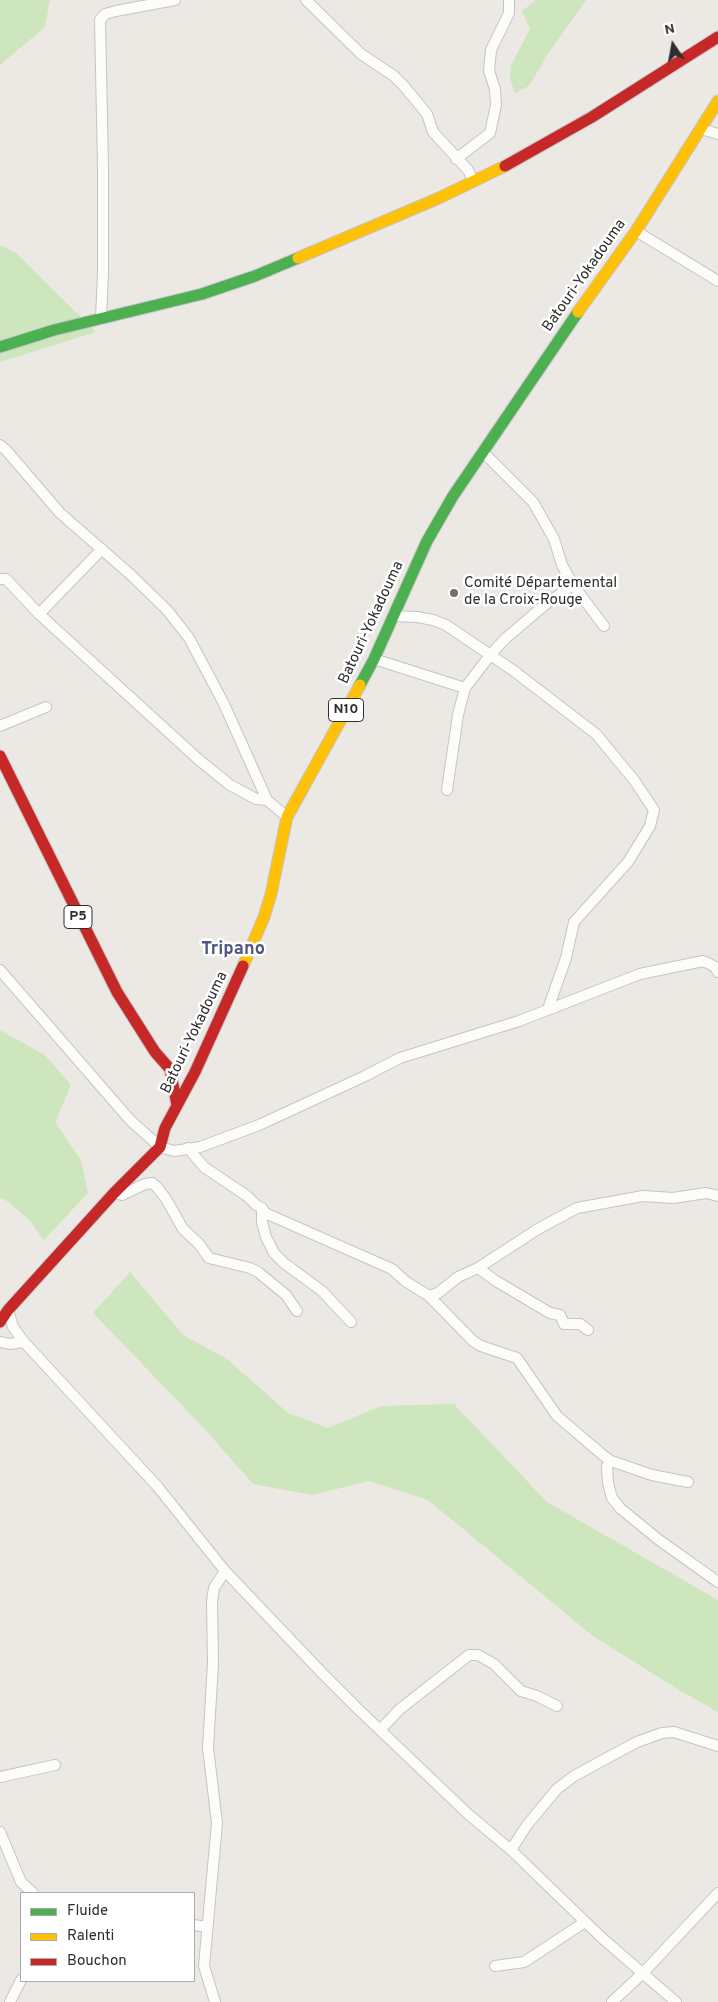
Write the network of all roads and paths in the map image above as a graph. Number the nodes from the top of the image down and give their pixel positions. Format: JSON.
{"nodes":[{"id":1,"x":175,"y":0,"type":"edge"},
{"id":2,"x":306,"y":0,"type":"edge"},
{"id":3,"x":509,"y":0,"type":"edge"},
{"id":4,"x":718,"y":37,"type":"edge"},
{"id":5,"x":718,"y":101,"type":"edge"},
{"id":6,"x":701,"y":129,"type":"junction"},
{"id":7,"x":718,"y":134,"type":"edge"},
{"id":8,"x":456,"y":159,"type":"junction"},
{"id":9,"x":474,"y":181,"type":"junction"},
{"id":10,"x":636,"y":231,"type":"junction"},
{"id":11,"x":718,"y":281,"type":"edge"},
{"id":12,"x":101,"y":318,"type":"junction"},
{"id":13,"x":0,"y":347,"type":"edge"},
{"id":14,"x":0,"y":446,"type":"edge"},
{"id":15,"x":483,"y":452,"type":"junction"},
{"id":16,"x":102,"y":549,"type":"junction"},
{"id":17,"x":0,"y":579,"type":"edge"},
{"id":18,"x":573,"y":584,"type":"junction"},
{"id":19,"x":40,"y":614,"type":"junction"},
{"id":20,"x":394,"y":616,"type":"junction"},
{"id":21,"x":604,"y":626,"type":"dead end"},
{"id":22,"x":491,"y":654,"type":"junction"},
{"id":23,"x":374,"y":659,"type":"junction"},
{"id":24,"x":465,"y":688,"type":"junction"},
{"id":25,"x":46,"y":706,"type":"dead end"},
{"id":26,"x":0,"y":726,"type":"edge"},
{"id":27,"x":0,"y":756,"type":"edge"},
{"id":28,"x":447,"y":790,"type":"dead end"},
{"id":29,"x":268,"y":800,"type":"junction"},
{"id":30,"x":287,"y":817,"type":"junction"},
{"id":31,"x":0,"y":970,"type":"edge"},
{"id":32,"x":718,"y":972,"type":"edge"},
{"id":33,"x":548,"y":1009,"type":"junction"},
{"id":34,"x":182,"y":1071,"type":"junction"},
{"id":35,"x":176,"y":1105,"type":"junction"},
{"id":36,"x":160,"y":1147,"type":"junction"},
{"id":37,"x":188,"y":1148,"type":"junction"},
{"id":38,"x":114,"y":1193,"type":"junction"},
{"id":39,"x":718,"y":1196,"type":"edge"},
{"id":40,"x":262,"y":1208,"type":"junction"},
{"id":41,"x":478,"y":1268,"type":"junction"},
{"id":42,"x":429,"y":1296,"type":"junction"},
{"id":43,"x":8,"y":1310,"type":"junction"},
{"id":44,"x":298,"y":1310,"type":"dead end"},
{"id":45,"x":0,"y":1322,"type":"edge"},
{"id":46,"x":351,"y":1322,"type":"dead end"},
{"id":47,"x":588,"y":1330,"type":"dead end"},
{"id":48,"x":0,"y":1342,"type":"edge"},
{"id":49,"x":24,"y":1342,"type":"junction"},
{"id":50,"x":612,"y":1461,"type":"junction"},
{"id":51,"x":688,"y":1482,"type":"dead end"},
{"id":52,"x":226,"y":1571,"type":"junction"},
{"id":53,"x":718,"y":1582,"type":"edge"},
{"id":54,"x":557,"y":1706,"type":"dead end"},
{"id":55,"x":380,"y":1730,"type":"junction"},
{"id":56,"x":718,"y":1746,"type":"edge"},
{"id":57,"x":55,"y":1765,"type":"dead end"},
{"id":58,"x":0,"y":1778,"type":"edge"},
{"id":59,"x":0,"y":1832,"type":"edge"},
{"id":60,"x":511,"y":1850,"type":"junction"},
{"id":61,"x":32,"y":1892,"type":"edge"},
{"id":62,"x":718,"y":1893,"type":"edge"},
{"id":63,"x":584,"y":1922,"type":"junction"},
{"id":64,"x":195,"y":1925,"type":"edge"},
{"id":65,"x":206,"y":1926,"type":"junction"},
{"id":66,"x":494,"y":1966,"type":"dead end"},
{"id":67,"x":643,"y":1973,"type":"junction"},
{"id":68,"x":20,"y":1982,"type":"edge"},
{"id":69,"x":10,"y":2002,"type":"edge"},
{"id":70,"x":215,"y":2002,"type":"edge"},
{"id":71,"x":612,"y":2002,"type":"edge"},
{"id":72,"x":676,"y":2002,"type":"edge"}],
"edges":[{"from":1,"to":12,"type":"street"},
{"from":2,"to":8,"type":"street"},
{"from":3,"to":8,"type":"street"},
{"from":4,"to":9,"type":"main road"},
{"from":5,"to":6,"type":"main road","name":"Batouri-Yokadouma","number":"N10"},
{"from":6,"to":7,"type":"street"},
{"from":6,"to":10,"type":"main road","name":"Batouri-Yokadouma","number":"N10"},
{"from":8,"to":9,"type":"street"},
{"from":9,"to":12,"type":"main road"},
{"from":10,"to":11,"type":"street"},
{"from":10,"to":15,"type":"main road","name":"Batouri-Yokadouma","number":"N10"},
{"from":12,"to":13,"type":"main road"},
{"from":14,"to":16,"type":"street"},
{"from":15,"to":18,"type":"street"},
{"from":15,"to":20,"type":"main road","name":"Batouri-Yokadouma","number":"N10"},
{"from":16,"to":19,"type":"street"},
{"from":16,"to":29,"type":"street"},
{"from":17,"to":19,"type":"street"},
{"from":18,"to":21,"type":"street"},
{"from":18,"to":22,"type":"street"},
{"from":19,"to":29,"type":"street"},
{"from":20,"to":22,"type":"street"},
{"from":20,"to":23,"type":"main road","name":"Batouri-Yokadouma","number":"N10"},
{"from":22,"to":24,"type":"street"},
{"from":22,"to":33,"type":"street"},
{"from":23,"to":24,"type":"street"},
{"from":23,"to":30,"type":"main road","name":"Batouri-Yokadouma","number":"N10"},
{"from":24,"to":28,"type":"street"},
{"from":25,"to":26,"type":"street"},
{"from":27,"to":34,"type":"main road","number":"P5"},
{"from":29,"to":30,"type":"street"},
{"from":30,"to":34,"type":"main road","name":"Batouri-Yokadouma","number":"N10"},
{"from":31,"to":36,"type":"street"},
{"from":32,"to":33,"type":"street"},
{"from":33,"to":37,"type":"street"},
{"from":34,"to":35,"type":"main road","name":"Batouri-Yokadouma","number":"N10"},
{"from":34,"to":35,"type":"main road"},
{"from":35,"to":36,"type":"main road","name":"Batouri-Yokadouma","number":"N10"},
{"from":36,"to":37,"type":"street"},
{"from":36,"to":38,"type":"main road","name":"Batouri-Yokadouma","number":"N10"},
{"from":37,"to":40,"type":"street"},
{"from":38,"to":43,"type":"main road","name":"Batouri-Yokadouma","number":"N10"},
{"from":38,"to":44,"type":"street"},
{"from":39,"to":41,"type":"street"},
{"from":40,"to":42,"type":"street"},
{"from":40,"to":46,"type":"street"},
{"from":41,"to":42,"type":"street"},
{"from":41,"to":47,"type":"street"},
{"from":42,"to":50,"type":"street"},
{"from":43,"to":45,"type":"main road","name":"Batouri-Yokadouma","number":"N10"},
{"from":43,"to":49,"type":"street"},
{"from":48,"to":49,"type":"street"},
{"from":49,"to":52,"type":"street"},
{"from":50,"to":51,"type":"street"},
{"from":50,"to":53,"type":"street"},
{"from":52,"to":55,"type":"street"},
{"from":52,"to":65,"type":"street"},
{"from":54,"to":55,"type":"street"},
{"from":55,"to":60,"type":"street"},
{"from":56,"to":60,"type":"street"},
{"from":57,"to":58,"type":"street"},
{"from":59,"to":61,"type":"street"},
{"from":60,"to":63,"type":"street"},
{"from":62,"to":67,"type":"street"},
{"from":63,"to":66,"type":"street"},
{"from":63,"to":67,"type":"street"},
{"from":64,"to":65,"type":"street"},
{"from":65,"to":70,"type":"street"},
{"from":67,"to":71,"type":"street"},
{"from":67,"to":72,"type":"street"},
{"from":68,"to":69,"type":"street"}]}
